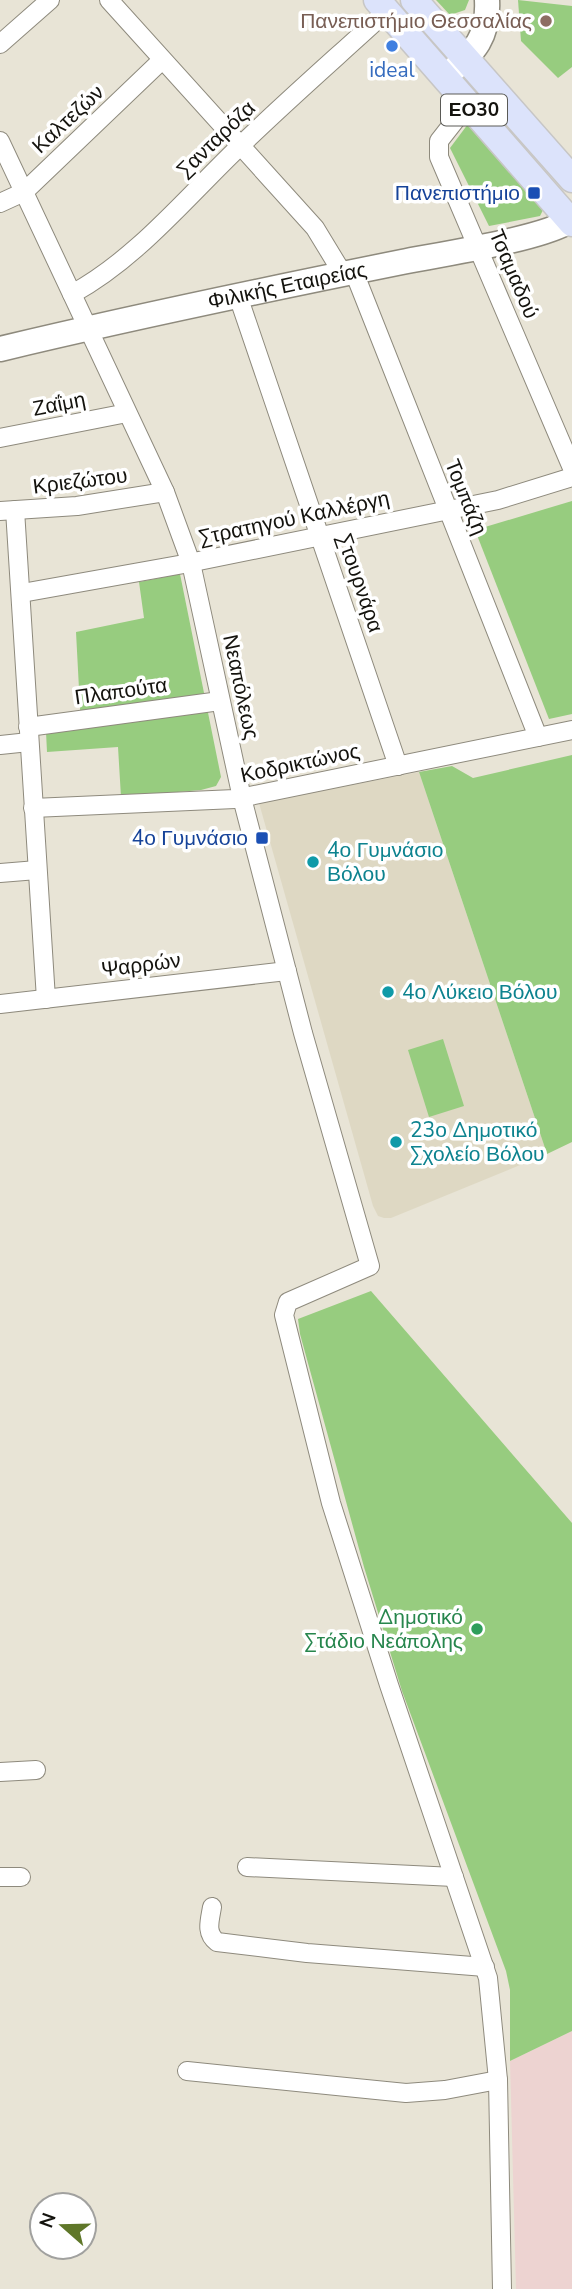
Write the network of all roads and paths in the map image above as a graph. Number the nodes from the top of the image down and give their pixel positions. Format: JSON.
{"nodes":[{"id":1,"x":50,"y":0,"type":"edge"},
{"id":2,"x":109,"y":0,"type":"edge"},
{"id":3,"x":414,"y":0,"type":"edge"},
{"id":4,"x":487,"y":4,"type":"edge"},
{"id":5,"x":382,"y":5,"type":"edge"},
{"id":6,"x":0,"y":44,"type":"edge"},
{"id":7,"x":466,"y":58,"type":"junction"},
{"id":8,"x":162,"y":60,"type":"junction"},
{"id":9,"x":445,"y":77,"type":"junction"},
{"id":10,"x":468,"y":104,"type":"junction"},
{"id":11,"x":0,"y":141,"type":"edge"},
{"id":12,"x":239,"y":146,"type":"junction"},
{"id":13,"x":572,"y":179,"type":"edge"},
{"id":14,"x":24,"y":192,"type":"junction"},
{"id":15,"x":0,"y":203,"type":"edge"},
{"id":16,"x":571,"y":221,"type":"edge"},
{"id":17,"x":477,"y":247,"type":"junction"},
{"id":18,"x":349,"y":273,"type":"junction"},
{"id":19,"x":72,"y":294,"type":"junction"},
{"id":20,"x":238,"y":296,"type":"junction"},
{"id":21,"x":88,"y":328,"type":"junction"},
{"id":22,"x":0,"y":349,"type":"edge"},
{"id":23,"x":127,"y":413,"type":"junction"},
{"id":24,"x":0,"y":438,"type":"edge"},
{"id":25,"x":572,"y":468,"type":"edge"},
{"id":26,"x":572,"y":477,"type":"edge"},
{"id":27,"x":165,"y":492,"type":"junction"},
{"id":28,"x":8,"y":511,"type":"edge"},
{"id":29,"x":446,"y":511,"type":"junction"},
{"id":30,"x":319,"y":535,"type":"junction"},
{"id":31,"x":191,"y":563,"type":"junction"},
{"id":32,"x":22,"y":593,"type":"junction"},
{"id":33,"x":220,"y":701,"type":"junction"},
{"id":34,"x":572,"y":730,"type":"edge"},
{"id":35,"x":28,"y":735,"type":"junction"},
{"id":36,"x":538,"y":737,"type":"junction"},
{"id":37,"x":0,"y":745,"type":"edge"},
{"id":38,"x":398,"y":766,"type":"junction"},
{"id":39,"x":242,"y":798,"type":"junction"},
{"id":40,"x":33,"y":808,"type":"junction"},
{"id":41,"x":37,"y":870,"type":"junction"},
{"id":42,"x":0,"y":873,"type":"edge"},
{"id":43,"x":286,"y":971,"type":"junction"},
{"id":44,"x":46,"y":999,"type":"junction"},
{"id":45,"x":0,"y":1004,"type":"edge"},
{"id":46,"x":36,"y":1770,"type":"dead end"},
{"id":47,"x":0,"y":1772,"type":"edge"},
{"id":48,"x":247,"y":1867,"type":"dead end"},
{"id":49,"x":0,"y":1877,"type":"edge"},
{"id":50,"x":21,"y":1877,"type":"dead end"},
{"id":51,"x":454,"y":1877,"type":"junction"},
{"id":52,"x":212,"y":1907,"type":"dead end"},
{"id":53,"x":485,"y":1967,"type":"junction"},
{"id":54,"x":187,"y":2071,"type":"dead end"},
{"id":55,"x":498,"y":2080,"type":"junction"},
{"id":56,"x":502,"y":2289,"type":"edge"}],
"edges":[{"from":1,"to":6,"type":"street"},
{"from":2,"to":8,"type":"street","name":"Τομπάζη"},
{"from":3,"to":7,"type":"main road","number":"ΕΟ30"},
{"from":4,"to":7,"type":"street"},
{"from":5,"to":9,"type":"main road","number":"ΕΟ30"},
{"from":5,"to":12,"type":"street","name":"Σανταρόζα"},
{"from":7,"to":9,"type":"street"},
{"from":7,"to":13,"type":"main road","number":"ΕΟ30"},
{"from":8,"to":12,"type":"street","name":"Τομπάζη"},
{"from":8,"to":14,"type":"street","name":"Καλτεζών"},
{"from":9,"to":10,"type":"main road","number":"ΕΟ30"},
{"from":10,"to":16,"type":"main road","number":"ΕΟ30"},
{"from":10,"to":17,"type":"street","name":"Τσαμαδού"},
{"from":11,"to":14,"type":"street","name":"Νεαπόλεως"},
{"from":12,"to":18,"type":"street","name":"Τομπάζη"},
{"from":12,"to":19,"type":"street","name":"Σανταρόζα"},
{"from":14,"to":15,"type":"street","name":"Καλτεζών"},
{"from":14,"to":19,"type":"street","name":"Νεαπόλεως"},
{"from":16,"to":17,"type":"street","name":"Φιλικής Εταιρείας"},
{"from":17,"to":18,"type":"street","name":"Φιλικής Εταιρείας"},
{"from":17,"to":25,"type":"street","name":"Τσαμαδού"},
{"from":18,"to":20,"type":"street","name":"Φιλικής Εταιρείας"},
{"from":18,"to":29,"type":"street","name":"Τομπάζη"},
{"from":19,"to":21,"type":"street","name":"Νεαπόλεως"},
{"from":20,"to":21,"type":"street","name":"Φιλικής Εταιρείας"},
{"from":20,"to":30,"type":"street","name":"Στουρνάρα"},
{"from":21,"to":22,"type":"street","name":"Φιλικής Εταιρείας"},
{"from":21,"to":23,"type":"street","name":"Νεαπόλεως"},
{"from":23,"to":24,"type":"street","name":"Ζαΐμη"},
{"from":23,"to":27,"type":"street","name":"Νεαπόλεως"},
{"from":26,"to":29,"type":"street","name":"Στρατηγού Καλλέργη"},
{"from":27,"to":28,"type":"street","name":"Κριεζώτου"},
{"from":27,"to":31,"type":"street","name":"Νεαπόλεως"},
{"from":28,"to":32,"type":"street"},
{"from":29,"to":30,"type":"street","name":"Στρατηγού Καλλέργη"},
{"from":29,"to":36,"type":"street","name":"Τομπάζη"},
{"from":30,"to":31,"type":"street","name":"Στρατηγού Καλλέργη"},
{"from":30,"to":38,"type":"street","name":"Στουρνάρα"},
{"from":31,"to":32,"type":"street","name":"Στρατηγού Καλλέργη"},
{"from":31,"to":33,"type":"street","name":"Νεαπόλεως"},
{"from":32,"to":35,"type":"street"},
{"from":33,"to":35,"type":"street","name":"Πλαπούτα"},
{"from":33,"to":39,"type":"street","name":"Νεαπόλεως"},
{"from":34,"to":36,"type":"street","name":"Κοδρικτώνος"},
{"from":35,"to":37,"type":"street","name":"Πλαπούτα"},
{"from":35,"to":40,"type":"street"},
{"from":36,"to":38,"type":"street","name":"Κοδρικτώνος"},
{"from":38,"to":39,"type":"street","name":"Κοδρικτώνος"},
{"from":39,"to":40,"type":"street","name":"Κοδρικτώνος"},
{"from":39,"to":43,"type":"street","name":"Νεαπόλεως"},
{"from":40,"to":41,"type":"street"},
{"from":41,"to":42,"type":"street"},
{"from":41,"to":44,"type":"street"},
{"from":43,"to":44,"type":"street","name":"Ψαρρών"},
{"from":43,"to":51,"type":"street","name":"Νεαπόλεως"},
{"from":44,"to":45,"type":"street","name":"Ψαρρών"},
{"from":46,"to":47,"type":"street"},
{"from":48,"to":51,"type":"street"},
{"from":49,"to":50,"type":"street"},
{"from":51,"to":53,"type":"street"},
{"from":52,"to":53,"type":"street"},
{"from":53,"to":55,"type":"street"},
{"from":54,"to":55,"type":"street"},
{"from":55,"to":56,"type":"street"}]}
